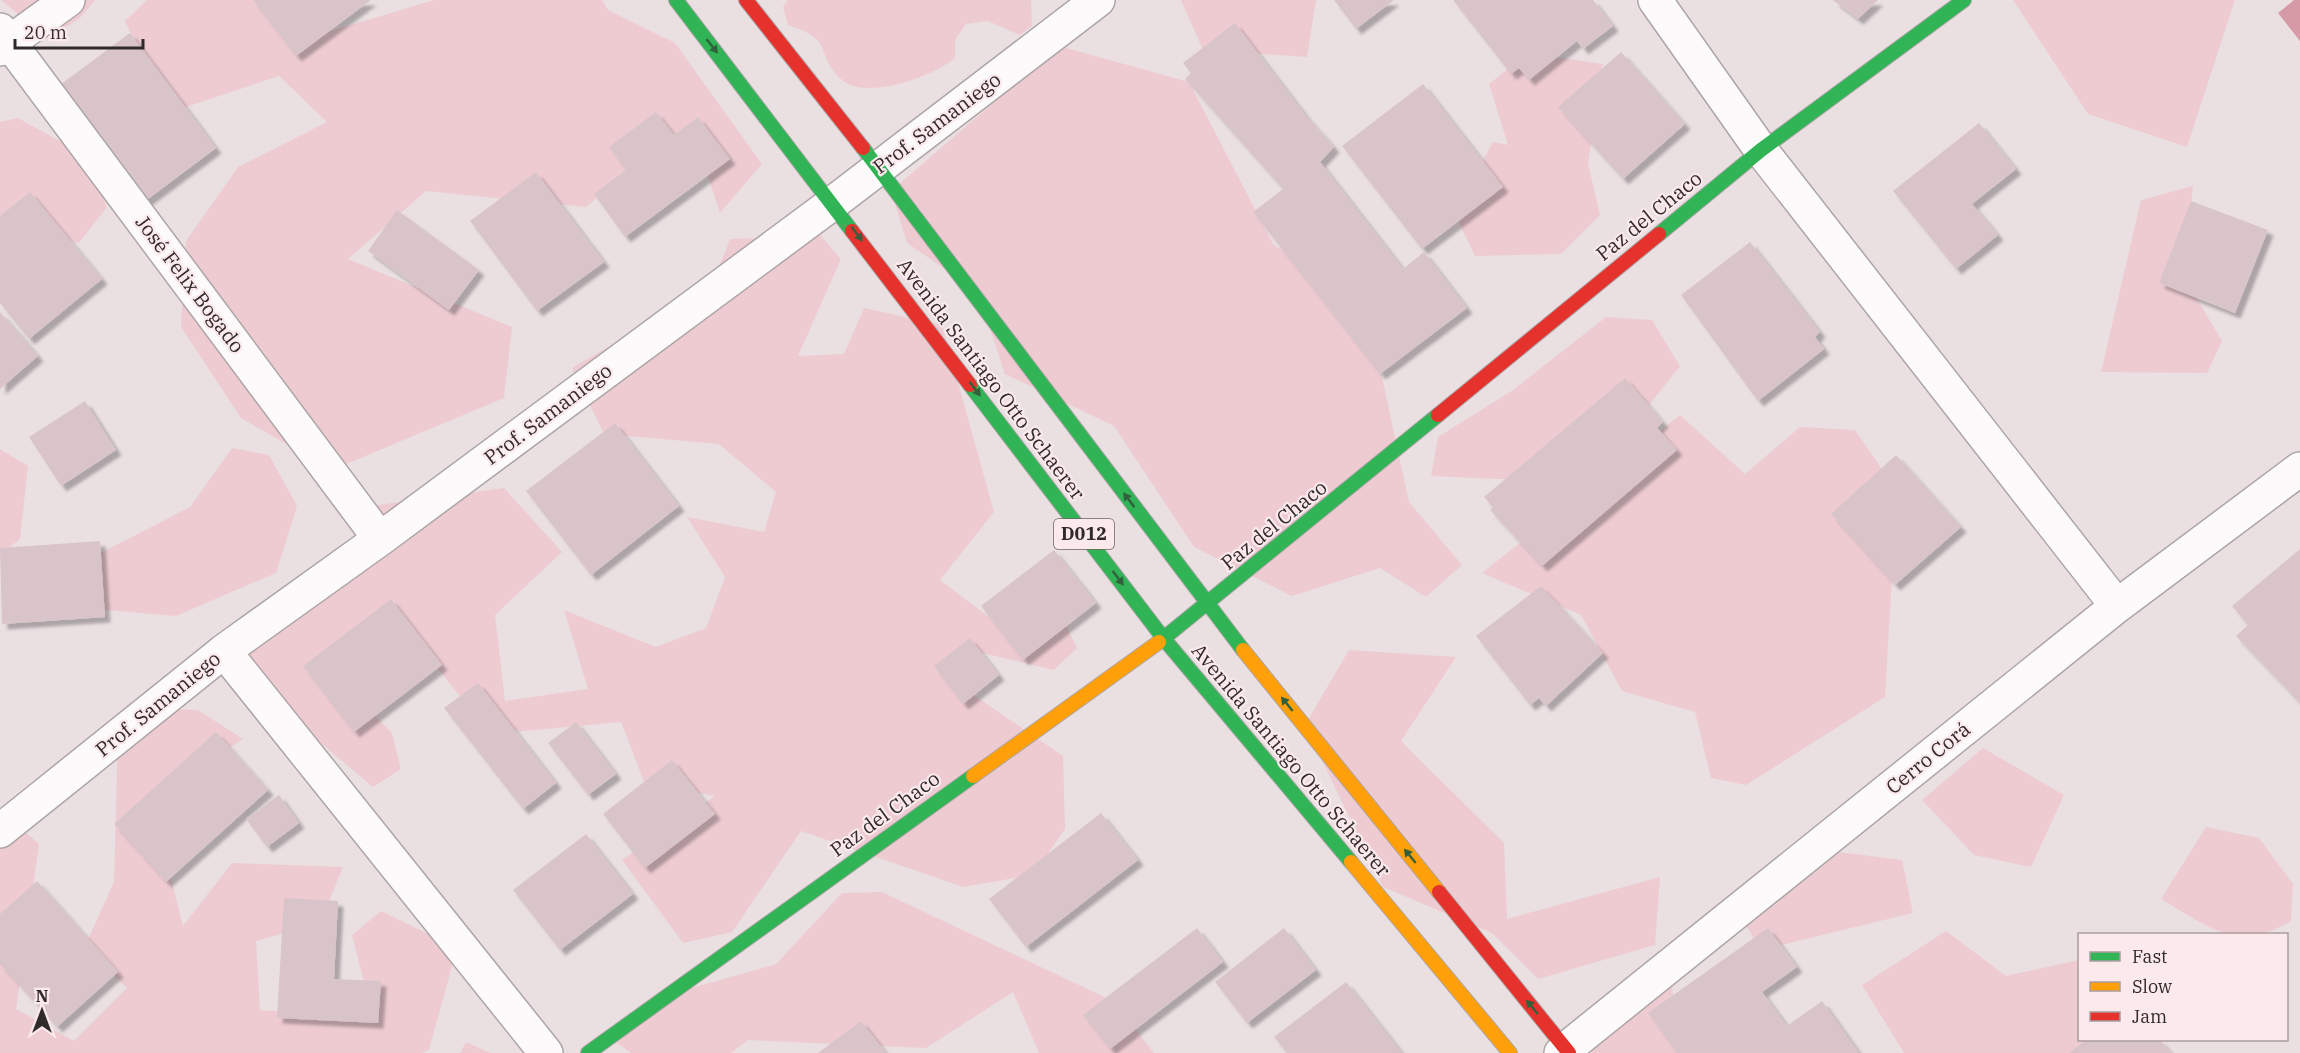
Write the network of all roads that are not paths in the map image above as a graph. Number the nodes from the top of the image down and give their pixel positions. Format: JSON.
{"nodes":[{"id":1,"x":68,"y":0,"type":"edge"},
{"id":2,"x":676,"y":0,"type":"edge"},
{"id":3,"x":746,"y":0,"type":"edge"},
{"id":4,"x":1098,"y":0,"type":"edge"},
{"id":5,"x":1655,"y":0,"type":"edge"},
{"id":6,"x":1964,"y":0,"type":"edge"},
{"id":7,"x":3,"y":40,"type":"edge"},
{"id":8,"x":1761,"y":150,"type":"junction"},
{"id":9,"x":879,"y":168,"type":"junction"},
{"id":10,"x":833,"y":203,"type":"junction"},
{"id":11,"x":2300,"y":469,"type":"edge"},
{"id":12,"x":380,"y":539,"type":"junction"},
{"id":13,"x":1207,"y":604,"type":"junction"},
{"id":14,"x":2117,"y":606,"type":"junction"},
{"id":15,"x":1164,"y":639,"type":"junction"},
{"id":16,"x":224,"y":651,"type":"junction"},
{"id":17,"x":0,"y":831,"type":"edge"},
{"id":18,"x":1565,"y":1052,"type":"edge"},
{"id":19,"x":546,"y":1053,"type":"edge"},
{"id":20,"x":588,"y":1053,"type":"edge"},
{"id":21,"x":1510,"y":1053,"type":"edge"}],
"edges":[{"from":1,"to":7,"type":"street"},
{"from":2,"to":10,"type":"main road","name":"Avenida Santiago Otto Schaerer","number":"D012","one_way":true},
{"from":3,"to":9,"type":"main road","name":"Avenida Santiago Otto Schaerer","number":"D012"},
{"from":4,"to":9,"type":"street","name":"Prof. Samaniego"},
{"from":5,"to":8,"type":"street"},
{"from":6,"to":8,"type":"main road","name":"Paz del Chaco"},
{"from":7,"to":12,"type":"street","name":"José Felix Bogado"},
{"from":8,"to":13,"type":"main road","name":"Paz del Chaco"},
{"from":8,"to":14,"type":"street"},
{"from":9,"to":10,"type":"street","name":"Prof. Samaniego"},
{"from":13,"to":9,"type":"main road","name":"Avenida Santiago Otto Schaerer","number":"D012","one_way":true},
{"from":10,"to":12,"type":"street","name":"Prof. Samaniego"},
{"from":10,"to":15,"type":"main road","name":"Avenida Santiago Otto Schaerer","number":"D012","one_way":true},
{"from":11,"to":14,"type":"street","name":"Cerro Corá"},
{"from":12,"to":16,"type":"street","name":"Prof. Samaniego"},
{"from":13,"to":15,"type":"main road","name":"Paz del Chaco"},
{"from":18,"to":13,"type":"main road","name":"Avenida Santiago Otto Schaerer","number":"D012","one_way":true},
{"from":14,"to":18,"type":"street","name":"Cerro Corá"},
{"from":15,"to":20,"type":"main road","name":"Paz del Chaco"},
{"from":15,"to":21,"type":"main road","name":"Avenida Santiago Otto Schaerer","number":"D012"},
{"from":16,"to":17,"type":"street","name":"Prof. Samaniego"},
{"from":16,"to":19,"type":"street"}]}
